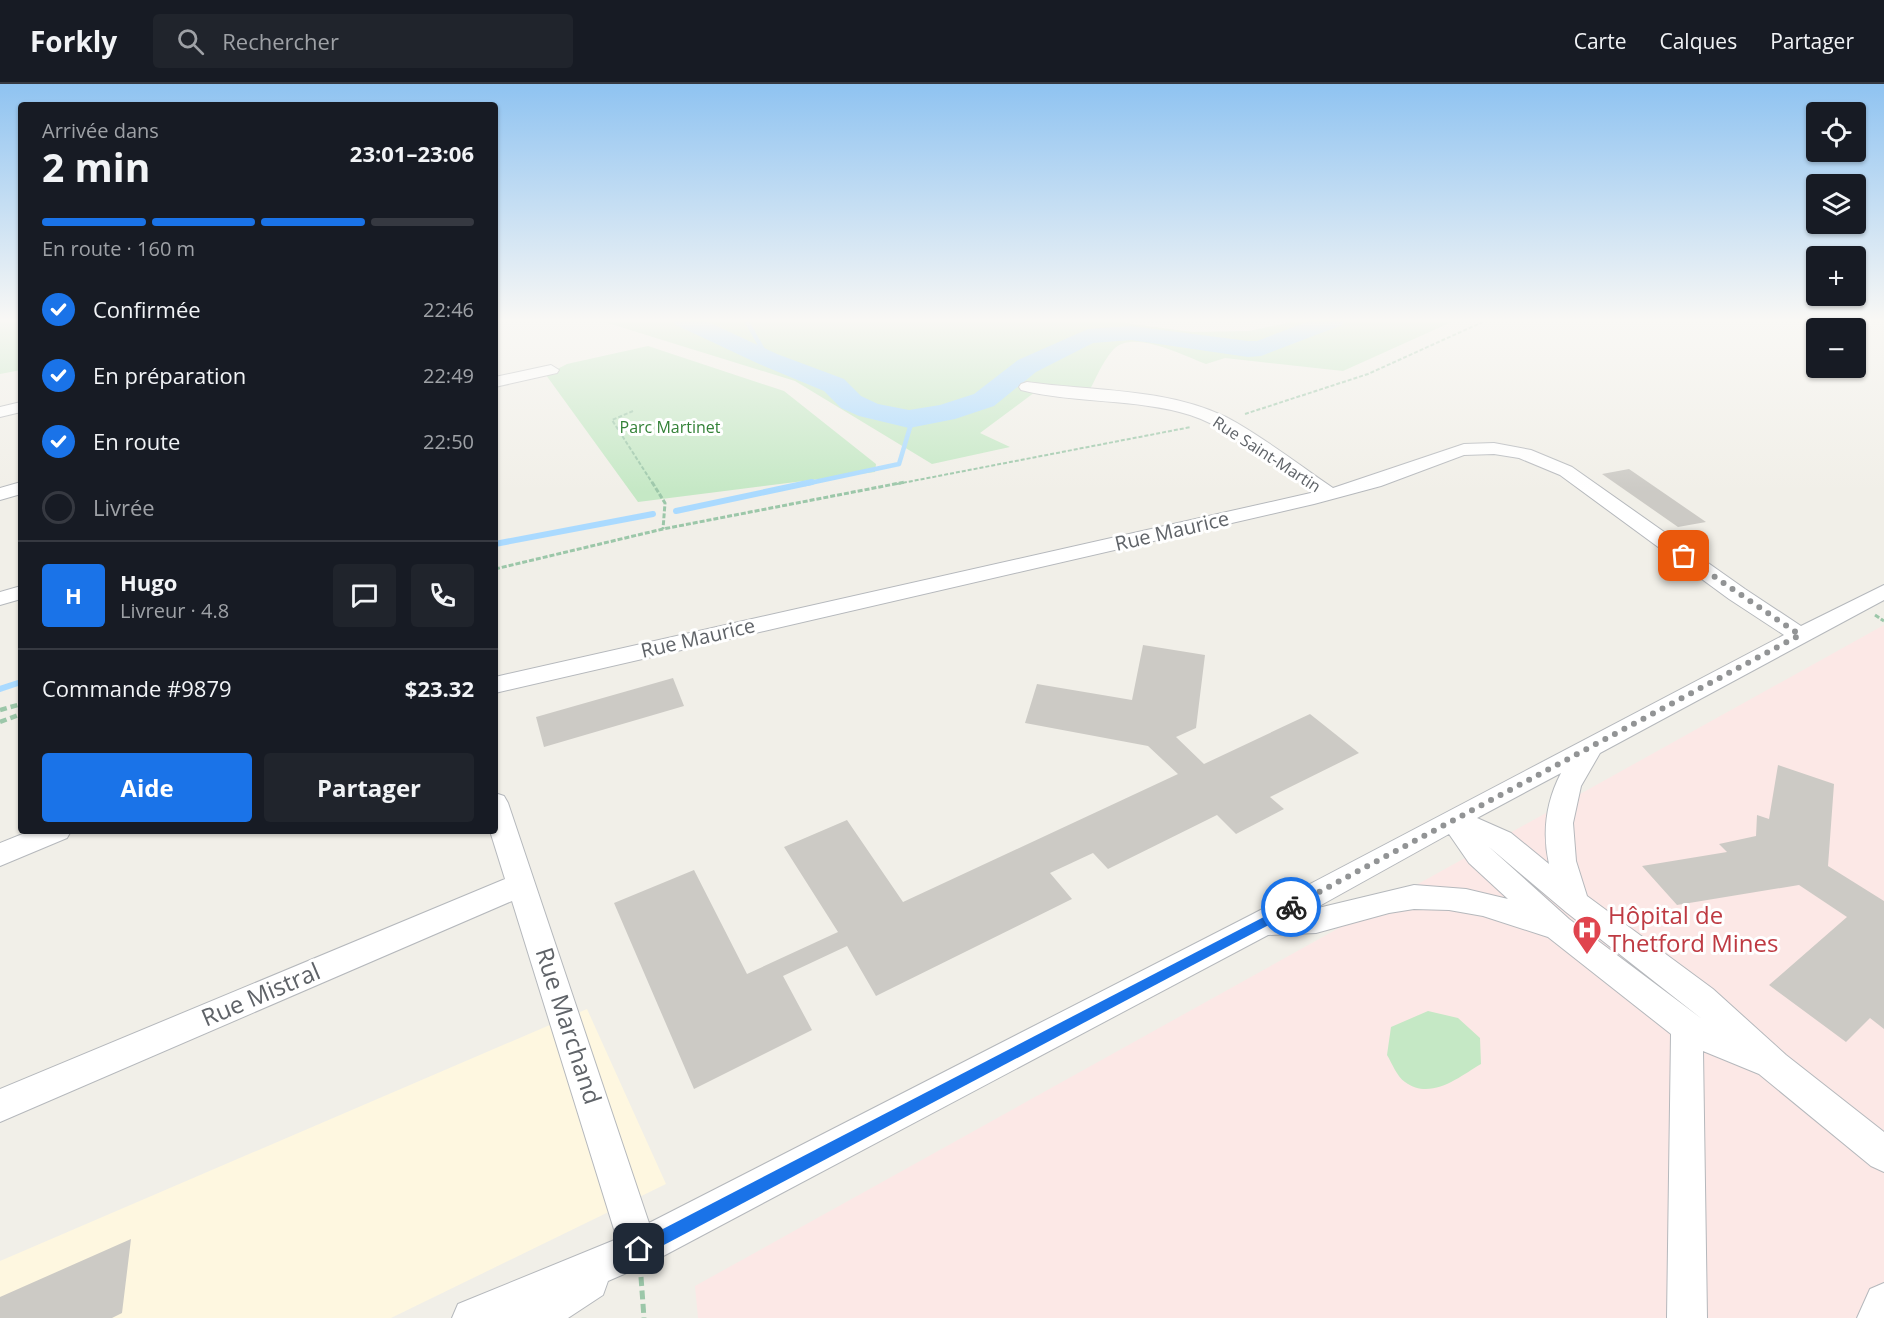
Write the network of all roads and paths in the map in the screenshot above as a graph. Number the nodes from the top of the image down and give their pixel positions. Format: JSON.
{"nodes":[{"id":1,"x":516,"y":378,"type":"edge"},
{"id":2,"x":1354,"y":378,"type":"edge"},
{"id":3,"x":498,"y":381,"type":"edge"},
{"id":4,"x":1027,"y":387,"type":"dead end"},
{"id":5,"x":18,"y":408,"type":"edge"},
{"id":6,"x":633,"y":411,"type":"dead end"},
{"id":7,"x":0,"y":412,"type":"edge"},
{"id":8,"x":1220,"y":421,"type":"junction"},
{"id":9,"x":18,"y":489,"type":"edge"},
{"id":10,"x":0,"y":494,"type":"edge"},
{"id":11,"x":1330,"y":495,"type":"junction"},
{"id":12,"x":663,"y":529,"type":"junction"},
{"id":13,"x":498,"y":568,"type":"edge"},
{"id":14,"x":1884,"y":591,"type":"edge"},
{"id":15,"x":18,"y":593,"type":"edge"},
{"id":16,"x":0,"y":599,"type":"edge"},
{"id":17,"x":1800,"y":635,"type":"junction"},
{"id":18,"x":498,"y":683,"type":"edge"},
{"id":19,"x":18,"y":705,"type":"edge"},
{"id":20,"x":0,"y":710,"type":"edge"},
{"id":21,"x":18,"y":715,"type":"edge"},
{"id":22,"x":0,"y":722,"type":"edge"},
{"id":23,"x":1592,"y":745,"type":"junction"},
{"id":24,"x":498,"y":812,"type":"edge"},
{"id":25,"x":1453,"y":819,"type":"junction"},
{"id":26,"x":50,"y":834,"type":"edge"},
{"id":27,"x":0,"y":855,"type":"edge"},
{"id":28,"x":522,"y":884,"type":"junction"},
{"id":29,"x":1576,"y":904,"type":"junction"},
{"id":30,"x":1261,"y":924,"type":"junction"},
{"id":31,"x":1558,"y":928,"type":"junction"},
{"id":32,"x":1687,"y":1028,"type":"junction"},
{"id":33,"x":1774,"y":1066,"type":"junction"},
{"id":34,"x":0,"y":1106,"type":"edge"},
{"id":35,"x":1884,"y":1154,"type":"edge"},
{"id":36,"x":639,"y":1249,"type":"junction"},
{"id":37,"x":1884,"y":1303,"type":"edge"},
{"id":38,"x":472,"y":1318,"type":"edge"},
{"id":39,"x":533,"y":1318,"type":"edge"},
{"id":40,"x":644,"y":1318,"type":"edge"},
{"id":41,"x":1687,"y":1318,"type":"edge"},
{"id":42,"x":1877,"y":1318,"type":"edge"}],
"edges":[{"from":1,"to":3,"type":"street"},
{"from":2,"to":8,"type":"path"},
{"from":4,"to":8,"type":"street","name":"Rue Saint-Martin"},
{"from":5,"to":7,"type":"street"},
{"from":6,"to":12,"type":"path"},
{"from":8,"to":11,"type":"street","name":"Rue Saint-Martin"},
{"from":8,"to":12,"type":"path"},
{"from":9,"to":10,"type":"street"},
{"from":11,"to":17,"type":"street","name":"Rue Maurice"},
{"from":11,"to":18,"type":"street","name":"Rue Maurice"},
{"from":12,"to":13,"type":"path"},
{"from":14,"to":17,"type":"street"},
{"from":15,"to":16,"type":"street"},
{"from":17,"to":23,"type":"street"},
{"from":19,"to":20,"type":"path"},
{"from":21,"to":22,"type":"path"},
{"from":23,"to":25,"type":"street"},
{"from":23,"to":29,"type":"street"},
{"from":24,"to":28,"type":"street","name":"Rue Marchand"},
{"from":25,"to":29,"type":"street"},
{"from":25,"to":30,"type":"street"},
{"from":25,"to":31,"type":"street"},
{"from":26,"to":27,"type":"street"},
{"from":28,"to":34,"type":"street","name":"Rue Mistral"},
{"from":28,"to":36,"type":"street","name":"Rue Marchand"},
{"from":29,"to":33,"type":"street"},
{"from":30,"to":31,"type":"street"},
{"from":30,"to":36,"type":"street"},
{"from":31,"to":32,"type":"street"},
{"from":32,"to":33,"type":"street"},
{"from":32,"to":41,"type":"street"},
{"from":33,"to":35,"type":"street"},
{"from":36,"to":38,"type":"street"},
{"from":36,"to":39,"type":"street"},
{"from":36,"to":40,"type":"path"},
{"from":37,"to":42,"type":"street"}]}
